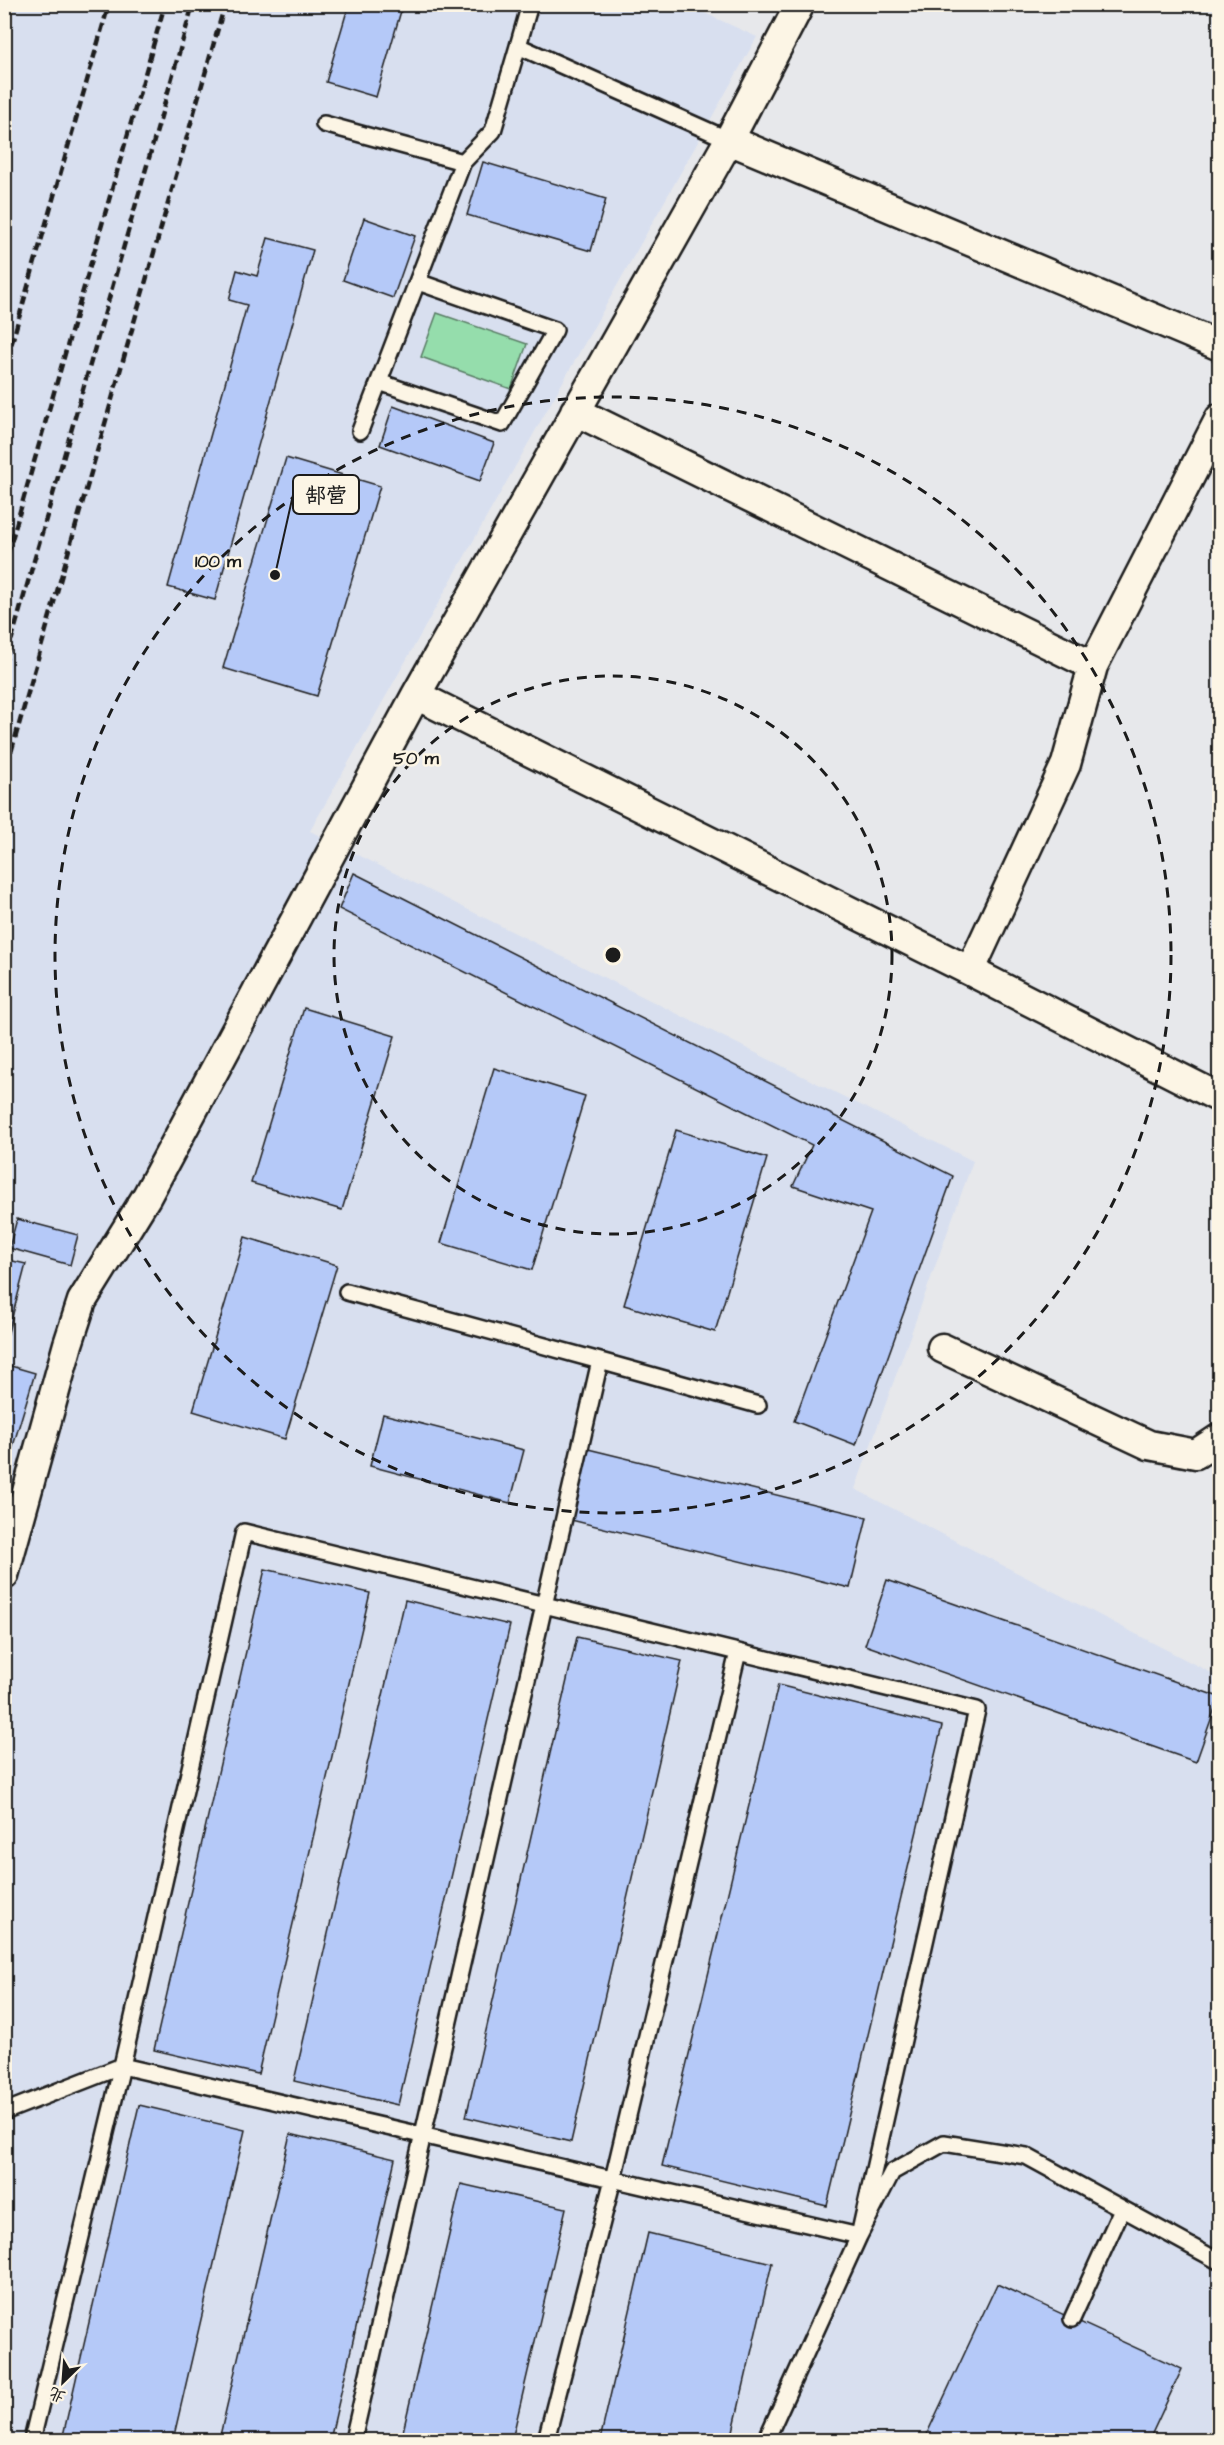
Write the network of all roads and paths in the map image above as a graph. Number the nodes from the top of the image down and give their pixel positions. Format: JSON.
{"nodes":[{"id":1,"x":530,"y":4,"type":"edge"},
{"id":2,"x":800,"y":4,"type":"edge"},
{"id":3,"x":518,"y":46,"type":"junction"},
{"id":4,"x":324,"y":124,"type":"dead end"},
{"id":5,"x":729,"y":140,"type":"junction"},
{"id":6,"x":464,"y":162,"type":"junction"},
{"id":7,"x":418,"y":282,"type":"junction"},
{"id":8,"x":1220,"y":346,"type":"edge"},
{"id":9,"x":379,"y":382,"type":"junction"},
{"id":10,"x":575,"y":411,"type":"junction"},
{"id":11,"x":1220,"y":418,"type":"edge"},
{"id":12,"x":360,"y":431,"type":"dead end"},
{"id":13,"x":1093,"y":666,"type":"junction"},
{"id":14,"x":416,"y":695,"type":"junction"},
{"id":15,"x":970,"y":971,"type":"junction"},
{"id":16,"x":1220,"y":1098,"type":"edge"},
{"id":17,"x":346,"y":1292,"type":"dead end"},
{"id":18,"x":942,"y":1347,"type":"dead end"},
{"id":19,"x":600,"y":1361,"type":"junction"},
{"id":20,"x":758,"y":1405,"type":"dead end"},
{"id":21,"x":1220,"y":1438,"type":"edge"},
{"id":22,"x":4,"y":1575,"type":"edge"},
{"id":23,"x":544,"y":1605,"type":"junction"},
{"id":24,"x":738,"y":1652,"type":"junction"},
{"id":25,"x":122,"y":2066,"type":"junction"},
{"id":26,"x":4,"y":2112,"type":"edge"},
{"id":27,"x":424,"y":2135,"type":"junction"},
{"id":28,"x":613,"y":2179,"type":"junction"},
{"id":29,"x":1122,"y":2209,"type":"junction"},
{"id":30,"x":860,"y":2236,"type":"junction"},
{"id":31,"x":1220,"y":2262,"type":"edge"},
{"id":32,"x":1072,"y":2319,"type":"dead end"},
{"id":33,"x":32,"y":2440,"type":"edge"},
{"id":34,"x":353,"y":2440,"type":"edge"},
{"id":35,"x":546,"y":2440,"type":"edge"},
{"id":36,"x":766,"y":2440,"type":"edge"}],
"edges":[{"from":1,"to":3,"type":"lane"},
{"from":2,"to":5,"type":"street"},
{"from":3,"to":5,"type":"lane"},
{"from":3,"to":6,"type":"lane"},
{"from":4,"to":6,"type":"lane"},
{"from":5,"to":8,"type":"street"},
{"from":5,"to":10,"type":"street"},
{"from":6,"to":7,"type":"lane"},
{"from":7,"to":9,"type":"lane"},
{"from":7,"to":9,"type":"lane"},
{"from":9,"to":12,"type":"lane"},
{"from":10,"to":13,"type":"street"},
{"from":10,"to":14,"type":"street"},
{"from":11,"to":13,"type":"street"},
{"from":13,"to":15,"type":"street"},
{"from":14,"to":15,"type":"street"},
{"from":14,"to":22,"type":"street"},
{"from":15,"to":16,"type":"street"},
{"from":17,"to":19,"type":"lane"},
{"from":18,"to":21,"type":"street"},
{"from":19,"to":20,"type":"lane"},
{"from":19,"to":23,"type":"lane"},
{"from":23,"to":24,"type":"lane"},
{"from":23,"to":25,"type":"lane"},
{"from":23,"to":27,"type":"lane"},
{"from":24,"to":28,"type":"lane"},
{"from":24,"to":30,"type":"lane"},
{"from":25,"to":26,"type":"lane"},
{"from":25,"to":27,"type":"lane"},
{"from":25,"to":33,"type":"lane"},
{"from":27,"to":28,"type":"lane"},
{"from":27,"to":34,"type":"lane"},
{"from":28,"to":30,"type":"lane"},
{"from":28,"to":35,"type":"lane"},
{"from":29,"to":30,"type":"lane"},
{"from":29,"to":31,"type":"lane"},
{"from":29,"to":32,"type":"lane"},
{"from":30,"to":36,"type":"lane"}]}
